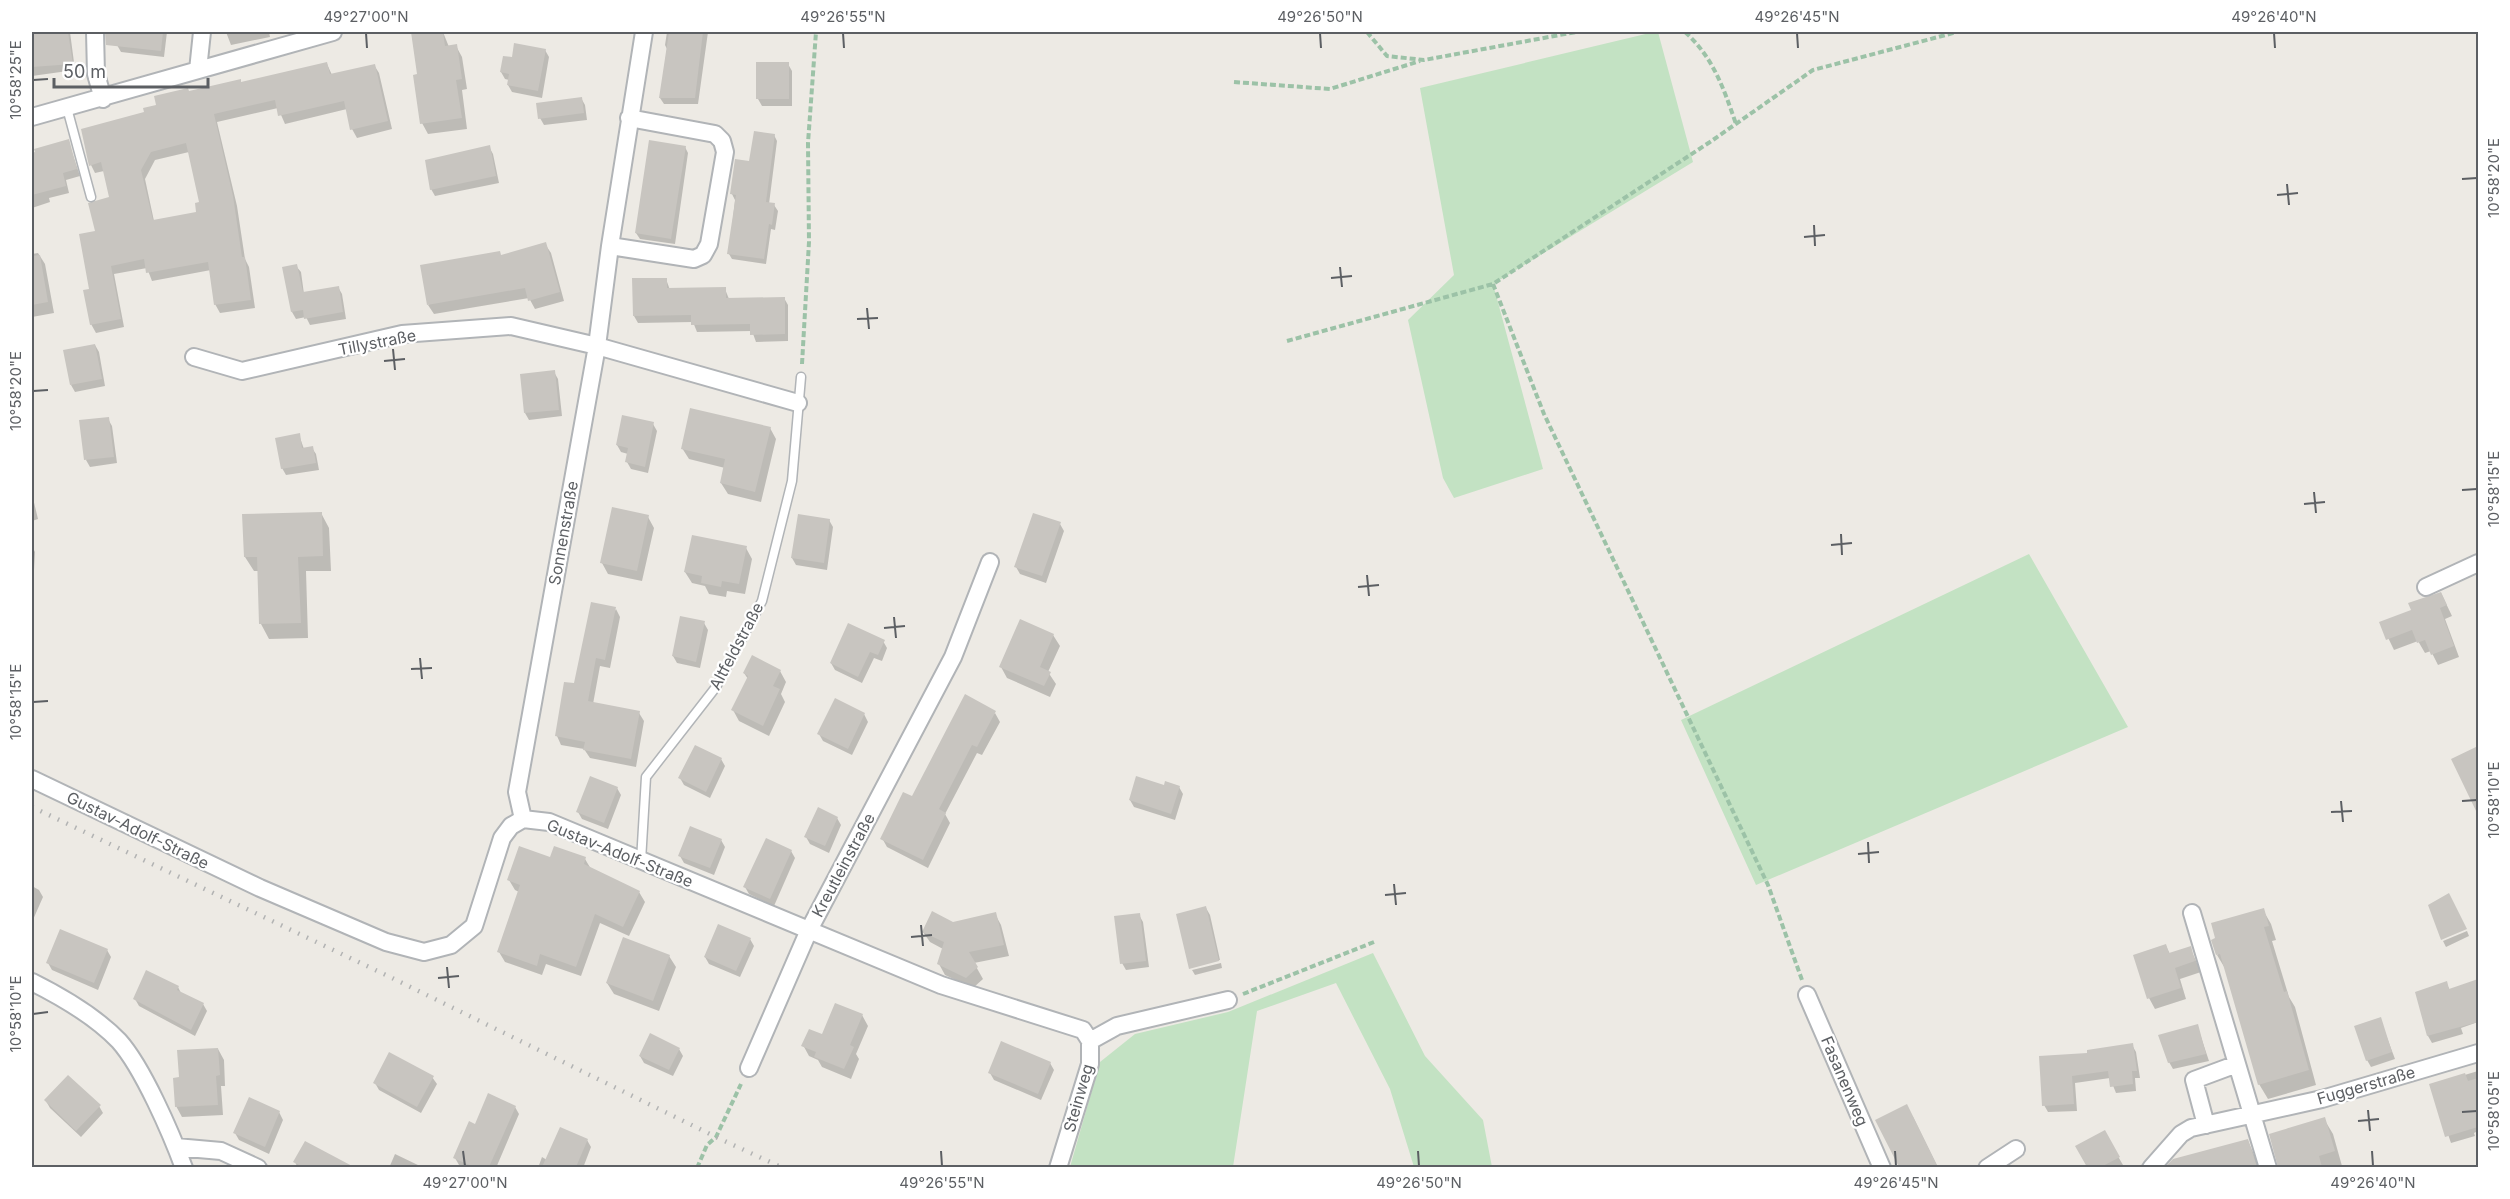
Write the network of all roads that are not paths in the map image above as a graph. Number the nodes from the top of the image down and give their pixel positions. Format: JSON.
{"nodes":[{"id":1,"x":95,"y":32,"type":"edge"},
{"id":2,"x":201,"y":32,"type":"edge"},
{"id":3,"x":333,"y":32,"type":"edge"},
{"id":4,"x":644,"y":32,"type":"edge"},
{"id":5,"x":299,"y":37,"type":"edge"},
{"id":6,"x":198,"y":70,"type":"junction"},
{"id":7,"x":103,"y":99,"type":"junction"},
{"id":8,"x":67,"y":108,"type":"junction"},
{"id":9,"x":32,"y":117,"type":"edge"},
{"id":10,"x":629,"y":118,"type":"junction"},
{"id":11,"x":91,"y":196,"type":"dead end"},
{"id":12,"x":610,"y":246,"type":"junction"},
{"id":13,"x":597,"y":346,"type":"junction"},
{"id":14,"x":194,"y":357,"type":"dead end"},
{"id":15,"x":801,"y":377,"type":"road end"},
{"id":16,"x":798,"y":403,"type":"junction"},
{"id":17,"x":990,"y":562,"type":"dead end"},
{"id":18,"x":2478,"y":563,"type":"edge"},
{"id":19,"x":2426,"y":587,"type":"dead end"},
{"id":20,"x":32,"y":779,"type":"edge"},
{"id":21,"x":523,"y":819,"type":"junction"},
{"id":22,"x":641,"y":862,"type":"junction"},
{"id":23,"x":2192,"y":913,"type":"dead end"},
{"id":24,"x":809,"y":930,"type":"junction"},
{"id":25,"x":32,"y":982,"type":"edge"},
{"id":26,"x":1807,"y":995,"type":"road end"},
{"id":27,"x":1228,"y":1000,"type":"road end"},
{"id":28,"x":1087,"y":1035,"type":"junction"},
{"id":29,"x":2478,"y":1053,"type":"edge"},
{"id":30,"x":2237,"y":1064,"type":"junction"},
{"id":31,"x":749,"y":1068,"type":"road end"},
{"id":32,"x":2252,"y":1114,"type":"junction"},
{"id":33,"x":2206,"y":1125,"type":"junction"},
{"id":34,"x":176,"y":1147,"type":"junction"},
{"id":35,"x":2016,"y":1149,"type":"dead end"},
{"id":36,"x":183,"y":1167,"type":"edge"},
{"id":37,"x":258,"y":1167,"type":"edge"},
{"id":38,"x":1058,"y":1167,"type":"edge"},
{"id":39,"x":1882,"y":1167,"type":"edge"},
{"id":40,"x":1987,"y":1167,"type":"edge"},
{"id":41,"x":2151,"y":1167,"type":"edge"},
{"id":42,"x":2268,"y":1167,"type":"edge"}],
"edges":[{"from":1,"to":7,"type":"street"},
{"from":2,"to":6,"type":"street"},
{"from":3,"to":5,"type":"street"},
{"from":4,"to":10,"type":"street","name":"Sonnenstraße"},
{"from":5,"to":6,"type":"street"},
{"from":6,"to":7,"type":"street"},
{"from":7,"to":8,"type":"street"},
{"from":8,"to":9,"type":"street"},
{"from":8,"to":11,"type":"lane"},
{"from":10,"to":12,"type":"street","name":"Sonnenstraße"},
{"from":10,"to":12,"type":"street"},
{"from":12,"to":13,"type":"street","name":"Sonnenstraße"},
{"from":13,"to":14,"type":"street","name":"Tillystraße"},
{"from":13,"to":16,"type":"street","name":"Tillystraße"},
{"from":13,"to":21,"type":"street","name":"Sonnenstraße"},
{"from":15,"to":16,"type":"lane","name":"Altfeldstraße"},
{"from":16,"to":22,"type":"lane","name":"Altfeldstraße"},
{"from":17,"to":24,"type":"street","name":"Kreutleinstraße"},
{"from":18,"to":19,"type":"street"},
{"from":20,"to":21,"type":"street","name":"Gustav-Adolf-Straße"},
{"from":21,"to":22,"type":"street","name":"Gustav-Adolf-Straße"},
{"from":22,"to":24,"type":"street","name":"Gustav-Adolf-Straße"},
{"from":23,"to":30,"type":"street"},
{"from":24,"to":28,"type":"street","name":"Gustav-Adolf-Straße"},
{"from":24,"to":31,"type":"street","name":"Kreutleinstraße"},
{"from":25,"to":34,"type":"street"},
{"from":26,"to":39,"type":"street","name":"Fasanenweg"},
{"from":27,"to":28,"type":"street"},
{"from":28,"to":38,"type":"street","name":"Steinweg"},
{"from":29,"to":32,"type":"street","name":"Fuggerstraße"},
{"from":30,"to":32,"type":"street"},
{"from":30,"to":33,"type":"street"},
{"from":32,"to":33,"type":"street","name":"Fuggerstraße"},
{"from":32,"to":42,"type":"street"},
{"from":33,"to":41,"type":"street","name":"Fuggerstraße"},
{"from":34,"to":36,"type":"street"},
{"from":34,"to":37,"type":"street"},
{"from":35,"to":40,"type":"street"}]}
